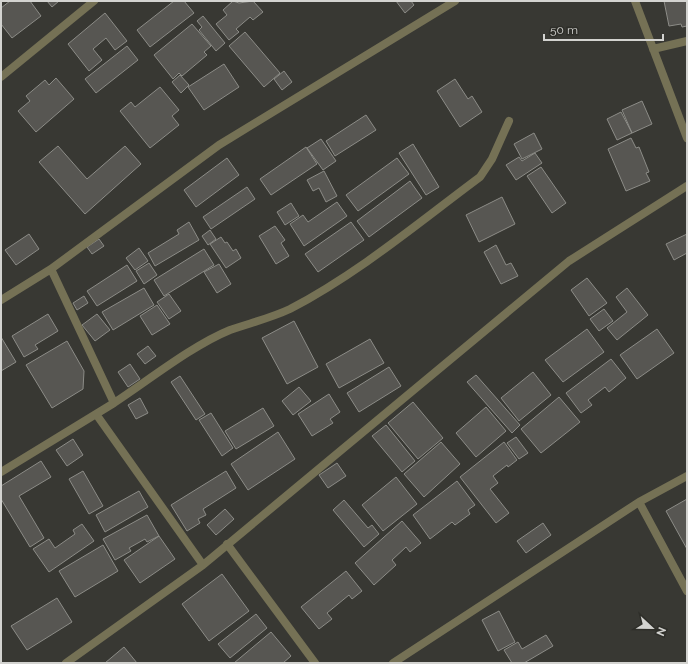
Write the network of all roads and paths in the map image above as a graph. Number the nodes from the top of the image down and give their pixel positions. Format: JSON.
{"nodes":[{"id":1,"x":94,"y":1,"type":"edge"},
{"id":2,"x":455,"y":1,"type":"edge"},
{"id":3,"x":635,"y":1,"type":"edge"},
{"id":4,"x":687,"y":41,"type":"edge"},
{"id":5,"x":653,"y":49,"type":"junction"},
{"id":6,"x":1,"y":77,"type":"edge"},
{"id":7,"x":509,"y":121,"type":"dead end"},
{"id":8,"x":687,"y":138,"type":"edge"},
{"id":9,"x":687,"y":186,"type":"edge"},
{"id":10,"x":51,"y":269,"type":"junction"},
{"id":11,"x":1,"y":300,"type":"edge"},
{"id":12,"x":114,"y":403,"type":"junction"},
{"id":13,"x":96,"y":414,"type":"junction"},
{"id":14,"x":1,"y":472,"type":"edge"},
{"id":15,"x":687,"y":476,"type":"edge"},
{"id":16,"x":639,"y":502,"type":"junction"},
{"id":17,"x":227,"y":544,"type":"junction"},
{"id":18,"x":202,"y":566,"type":"junction"},
{"id":19,"x":687,"y":591,"type":"edge"},
{"id":20,"x":66,"y":663,"type":"edge"},
{"id":21,"x":315,"y":663,"type":"edge"},
{"id":22,"x":393,"y":663,"type":"edge"}],
"edges":[{"from":1,"to":6,"type":"street"},
{"from":2,"to":10,"type":"street"},
{"from":3,"to":5,"type":"street"},
{"from":4,"to":5,"type":"street"},
{"from":5,"to":8,"type":"street"},
{"from":7,"to":12,"type":"street"},
{"from":9,"to":17,"type":"street"},
{"from":10,"to":11,"type":"street"},
{"from":10,"to":12,"type":"street"},
{"from":12,"to":13,"type":"street"},
{"from":13,"to":14,"type":"street"},
{"from":13,"to":18,"type":"street"},
{"from":15,"to":16,"type":"street"},
{"from":16,"to":19,"type":"street"},
{"from":16,"to":22,"type":"street"},
{"from":17,"to":18,"type":"street"},
{"from":17,"to":21,"type":"street"},
{"from":18,"to":20,"type":"street"}]}
